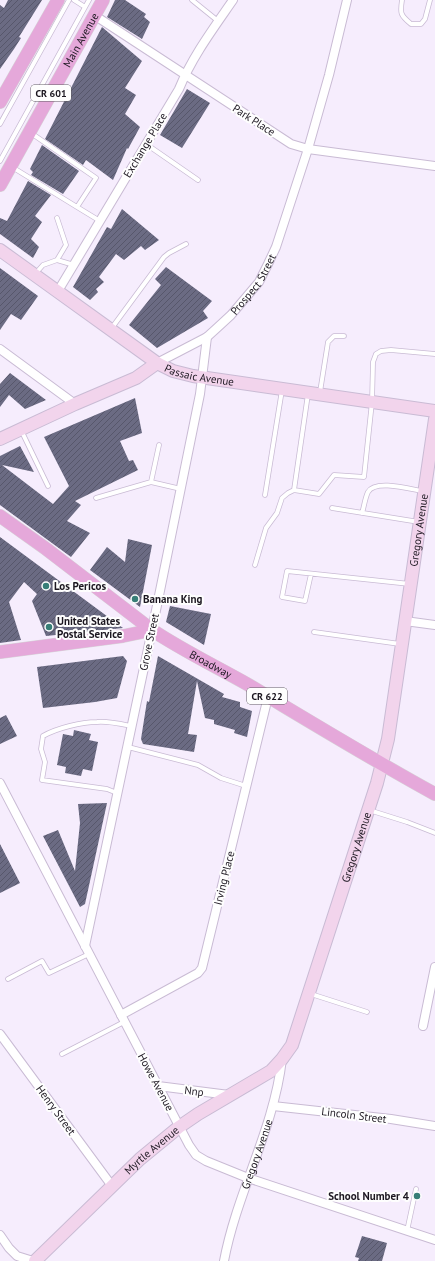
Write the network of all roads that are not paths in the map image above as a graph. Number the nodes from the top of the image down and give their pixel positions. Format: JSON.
{"nodes":[{"id":1,"x":58,"y":0,"type":"edge"},
{"id":2,"x":69,"y":0,"type":"edge"},
{"id":3,"x":74,"y":0,"type":"edge"},
{"id":4,"x":89,"y":0,"type":"edge"},
{"id":5,"x":103,"y":0,"type":"edge"},
{"id":6,"x":192,"y":0,"type":"edge"},
{"id":7,"x":233,"y":0,"type":"edge"},
{"id":8,"x":347,"y":0,"type":"edge"},
{"id":9,"x":402,"y":0,"type":"edge"},
{"id":10,"x":430,"y":0,"type":"edge"},
{"id":11,"x":90,"y":11,"type":"junction"},
{"id":12,"x":219,"y":21,"type":"junction"},
{"id":13,"x":185,"y":74,"type":"junction"},
{"id":14,"x":0,"y":102,"type":"edge"},
{"id":15,"x":0,"y":124,"type":"edge"},
{"id":16,"x":30,"y":131,"type":"junction"},
{"id":17,"x":146,"y":144,"type":"junction"},
{"id":18,"x":308,"y":149,"type":"junction"},
{"id":19,"x":5,"y":164,"type":"edge"},
{"id":20,"x":435,"y":166,"type":"edge"},
{"id":21,"x":198,"y":180,"type":"dead end"},
{"id":22,"x":0,"y":186,"type":"edge"},
{"id":23,"x":77,"y":207,"type":"junction"},
{"id":24,"x":57,"y":218,"type":"dead end"},
{"id":25,"x":100,"y":221,"type":"junction"},
{"id":26,"x":186,"y":244,"type":"dead end"},
{"id":27,"x":0,"y":250,"type":"edge"},
{"id":28,"x":57,"y":260,"type":"junction"},
{"id":29,"x":74,"y":265,"type":"junction"},
{"id":30,"x":35,"y":274,"type":"junction"},
{"id":31,"x":58,"y":291,"type":"junction"},
{"id":32,"x":111,"y":329,"type":"junction"},
{"id":33,"x":344,"y":336,"type":"dead end"},
{"id":34,"x":207,"y":337,"type":"junction"},
{"id":35,"x":0,"y":348,"type":"edge"},
{"id":36,"x":435,"y":354,"type":"edge"},
{"id":37,"x":157,"y":363,"type":"junction"},
{"id":38,"x":202,"y":378,"type":"junction"},
{"id":39,"x":282,"y":390,"type":"junction"},
{"id":40,"x":308,"y":393,"type":"junction"},
{"id":41,"x":320,"y":395,"type":"junction"},
{"id":42,"x":372,"y":402,"type":"junction"},
{"id":43,"x":75,"y":404,"type":"junction"},
{"id":44,"x":435,"y":411,"type":"edge"},
{"id":45,"x":435,"y":419,"type":"edge"},
{"id":46,"x":21,"y":429,"type":"junction"},
{"id":47,"x":0,"y":440,"type":"edge"},
{"id":48,"x":158,"y":445,"type":"dead end"},
{"id":49,"x":151,"y":482,"type":"junction"},
{"id":50,"x":48,"y":486,"type":"dead end"},
{"id":51,"x":181,"y":489,"type":"junction"},
{"id":52,"x":294,"y":490,"type":"junction"},
{"id":53,"x":424,"y":492,"type":"junction"},
{"id":54,"x":265,"y":495,"type":"dead end"},
{"id":55,"x":96,"y":498,"type":"dead end"},
{"id":56,"x":332,"y":508,"type":"dead end"},
{"id":57,"x":362,"y":513,"type":"junction"},
{"id":58,"x":0,"y":516,"type":"edge"},
{"id":59,"x":420,"y":522,"type":"junction"},
{"id":60,"x":255,"y":565,"type":"dead end"},
{"id":61,"x":311,"y":574,"type":"junction"},
{"id":62,"x":411,"y":584,"type":"junction"},
{"id":63,"x":405,"y":621,"type":"junction"},
{"id":64,"x":435,"y":625,"type":"edge"},
{"id":65,"x":152,"y":630,"type":"junction"},
{"id":66,"x":314,"y":632,"type":"dead end"},
{"id":67,"x":402,"y":644,"type":"junction"},
{"id":68,"x":0,"y":652,"type":"edge"},
{"id":69,"x":268,"y":697,"type":"junction"},
{"id":70,"x":132,"y":726,"type":"junction"},
{"id":71,"x":127,"y":746,"type":"junction"},
{"id":72,"x":382,"y":764,"type":"junction"},
{"id":73,"x":0,"y":783,"type":"edge"},
{"id":74,"x":246,"y":786,"type":"junction"},
{"id":75,"x":117,"y":793,"type":"junction"},
{"id":76,"x":435,"y":794,"type":"edge"},
{"id":77,"x":369,"y":810,"type":"junction"},
{"id":78,"x":435,"y":833,"type":"edge"},
{"id":79,"x":85,"y":946,"type":"junction"},
{"id":80,"x":89,"y":954,"type":"junction"},
{"id":81,"x":435,"y":967,"type":"edge"},
{"id":82,"x":8,"y":979,"type":"dead end"},
{"id":83,"x":309,"y":993,"type":"junction"},
{"id":84,"x":367,"y":1012,"type":"dead end"},
{"id":85,"x":123,"y":1018,"type":"junction"},
{"id":86,"x":423,"y":1026,"type":"dead end"},
{"id":87,"x":0,"y":1034,"type":"edge"},
{"id":88,"x":62,"y":1054,"type":"dead end"},
{"id":89,"x":282,"y":1059,"type":"junction"},
{"id":90,"x":158,"y":1086,"type":"junction"},
{"id":91,"x":229,"y":1095,"type":"junction"},
{"id":92,"x":273,"y":1106,"type":"junction"},
{"id":93,"x":179,"y":1126,"type":"junction"},
{"id":94,"x":435,"y":1126,"type":"edge"},
{"id":95,"x":248,"y":1178,"type":"junction"},
{"id":96,"x":112,"y":1186,"type":"junction"},
{"id":97,"x":416,"y":1189,"type":"dead end"},
{"id":98,"x":407,"y":1231,"type":"junction"},
{"id":99,"x":0,"y":1235,"type":"edge"},
{"id":100,"x":435,"y":1240,"type":"edge"},
{"id":101,"x":34,"y":1261,"type":"edge"},
{"id":102,"x":224,"y":1261,"type":"edge"}],
"edges":[{"from":1,"to":14,"type":"main road"},
{"from":2,"to":15,"type":"lane"},
{"from":3,"to":11,"type":"lane"},
{"from":4,"to":11,"type":"lane"},
{"from":5,"to":11,"type":"main road","name":"Main Avenue","number":"CR 601"},
{"from":6,"to":12,"type":"lane"},
{"from":7,"to":12,"type":"street","name":"Exchange Place"},
{"from":8,"to":18,"type":"street","name":"Prospect Street"},
{"from":9,"to":10,"type":"lane"},
{"from":11,"to":13,"type":"street","name":"Park Place"},
{"from":11,"to":16,"type":"main road","name":"Main Avenue","number":"CR 601"},
{"from":11,"to":19,"type":"lane"},
{"from":12,"to":13,"type":"street","name":"Exchange Place"},
{"from":13,"to":17,"type":"street","name":"Exchange Place"},
{"from":13,"to":18,"type":"street","name":"Park Place"},
{"from":16,"to":19,"type":"main road","name":"Main Avenue","number":"CR 601"},
{"from":16,"to":23,"type":"lane"},
{"from":17,"to":21,"type":"lane"},
{"from":17,"to":25,"type":"street","name":"Exchange Place"},
{"from":18,"to":20,"type":"street","name":"Park Place"},
{"from":18,"to":34,"type":"street","name":"Prospect Street"},
{"from":19,"to":22,"type":"main road","name":"Main Avenue","number":"CR 601"},
{"from":19,"to":23,"type":"lane"},
{"from":23,"to":25,"type":"lane"},
{"from":24,"to":28,"type":"lane"},
{"from":25,"to":29,"type":"street","name":"Exchange Place"},
{"from":26,"to":32,"type":"lane"},
{"from":27,"to":30,"type":"street","name":"Passaic Avenue"},
{"from":28,"to":29,"type":"lane"},
{"from":28,"to":30,"type":"lane"},
{"from":29,"to":31,"type":"street","name":"Exchange Place"},
{"from":30,"to":31,"type":"street","name":"Passaic Avenue"},
{"from":31,"to":32,"type":"street","name":"Passaic Avenue"},
{"from":32,"to":37,"type":"street","name":"Passaic Avenue"},
{"from":33,"to":41,"type":"lane"},
{"from":34,"to":37,"type":"street","name":"Prospect Street"},
{"from":34,"to":38,"type":"street","name":"Grove Street"},
{"from":35,"to":43,"type":"street"},
{"from":36,"to":42,"type":"lane"},
{"from":37,"to":38,"type":"street","name":"Passaic Avenue"},
{"from":37,"to":43,"type":"street","name":"Prospect Street"},
{"from":38,"to":39,"type":"street","name":"Passaic Avenue"},
{"from":38,"to":51,"type":"street","name":"Grove Street"},
{"from":39,"to":40,"type":"street","name":"Passaic Avenue"},
{"from":39,"to":54,"type":"lane"},
{"from":40,"to":41,"type":"street","name":"Passaic Avenue"},
{"from":40,"to":52,"type":"lane"},
{"from":41,"to":42,"type":"street","name":"Passaic Avenue"},
{"from":42,"to":44,"type":"street","name":"Passaic Avenue"},
{"from":42,"to":52,"type":"lane"},
{"from":43,"to":46,"type":"street","name":"Prospect Street"},
{"from":45,"to":53,"type":"street","name":"Gregory Avenue"},
{"from":46,"to":47,"type":"street","name":"Prospect Street"},
{"from":46,"to":50,"type":"lane"},
{"from":48,"to":49,"type":"lane"},
{"from":49,"to":51,"type":"lane"},
{"from":49,"to":55,"type":"lane"},
{"from":51,"to":65,"type":"street","name":"Grove Street"},
{"from":52,"to":60,"type":"lane"},
{"from":53,"to":57,"type":"lane"},
{"from":53,"to":59,"type":"street","name":"Gregory Avenue"},
{"from":56,"to":57,"type":"lane"},
{"from":57,"to":59,"type":"lane"},
{"from":58,"to":65,"type":"main road","name":"Broadway","number":"CR 622"},
{"from":59,"to":62,"type":"street","name":"Gregory Avenue"},
{"from":61,"to":61,"type":"lane"},
{"from":61,"to":62,"type":"lane"},
{"from":62,"to":63,"type":"street","name":"Gregory Avenue"},
{"from":63,"to":64,"type":"street"},
{"from":63,"to":67,"type":"street","name":"Gregory Avenue"},
{"from":65,"to":68,"type":"main road"},
{"from":65,"to":69,"type":"main road","name":"Broadway","number":"CR 622"},
{"from":65,"to":70,"type":"street","name":"Grove Street"},
{"from":66,"to":67,"type":"lane"},
{"from":67,"to":72,"type":"street","name":"Gregory Avenue"},
{"from":69,"to":72,"type":"main road","name":"Broadway","number":"CR 622"},
{"from":69,"to":74,"type":"street","name":"Irving Place"},
{"from":70,"to":71,"type":"street","name":"Grove Street"},
{"from":70,"to":75,"type":"lane"},
{"from":71,"to":74,"type":"lane"},
{"from":71,"to":75,"type":"street","name":"Grove Street"},
{"from":72,"to":76,"type":"main road","name":"Broadway","number":"CR 622"},
{"from":72,"to":77,"type":"street","name":"Gregory Avenue"},
{"from":73,"to":79,"type":"street","name":"Howe Avenue"},
{"from":74,"to":85,"type":"street","name":"Irving Place"},
{"from":75,"to":79,"type":"street","name":"Grove Street"},
{"from":77,"to":78,"type":"lane"},
{"from":77,"to":83,"type":"street","name":"Gregory Avenue"},
{"from":79,"to":80,"type":"street","name":"Howe Avenue"},
{"from":80,"to":82,"type":"lane"},
{"from":80,"to":85,"type":"street","name":"Howe Avenue"},
{"from":81,"to":86,"type":"street"},
{"from":83,"to":84,"type":"lane"},
{"from":83,"to":89,"type":"street","name":"Gregory Avenue"},
{"from":85,"to":88,"type":"lane"},
{"from":85,"to":90,"type":"street","name":"Howe Avenue"},
{"from":87,"to":96,"type":"street","name":"Henry Street"},
{"from":89,"to":91,"type":"street","name":"Myrtle Avenue"},
{"from":89,"to":92,"type":"street","name":"Gregory Avenue"},
{"from":90,"to":91,"type":"street","name":"Nnp"},
{"from":90,"to":93,"type":"street","name":"Howe Avenue"},
{"from":91,"to":93,"type":"street","name":"Myrtle Avenue"},
{"from":92,"to":94,"type":"street","name":"Lincoln Street"},
{"from":92,"to":95,"type":"street","name":"Gregory Avenue"},
{"from":93,"to":95,"type":"street","name":"Howe Avenue"},
{"from":93,"to":96,"type":"street","name":"Myrtle Avenue"},
{"from":95,"to":98,"type":"street","name":"Howe Avenue"},
{"from":95,"to":102,"type":"street","name":"Gregory Avenue"},
{"from":96,"to":101,"type":"street","name":"Myrtle Avenue"},
{"from":97,"to":98,"type":"lane"},
{"from":98,"to":100,"type":"street","name":"Howe Avenue"},
{"from":99,"to":101,"type":"street"}]}
